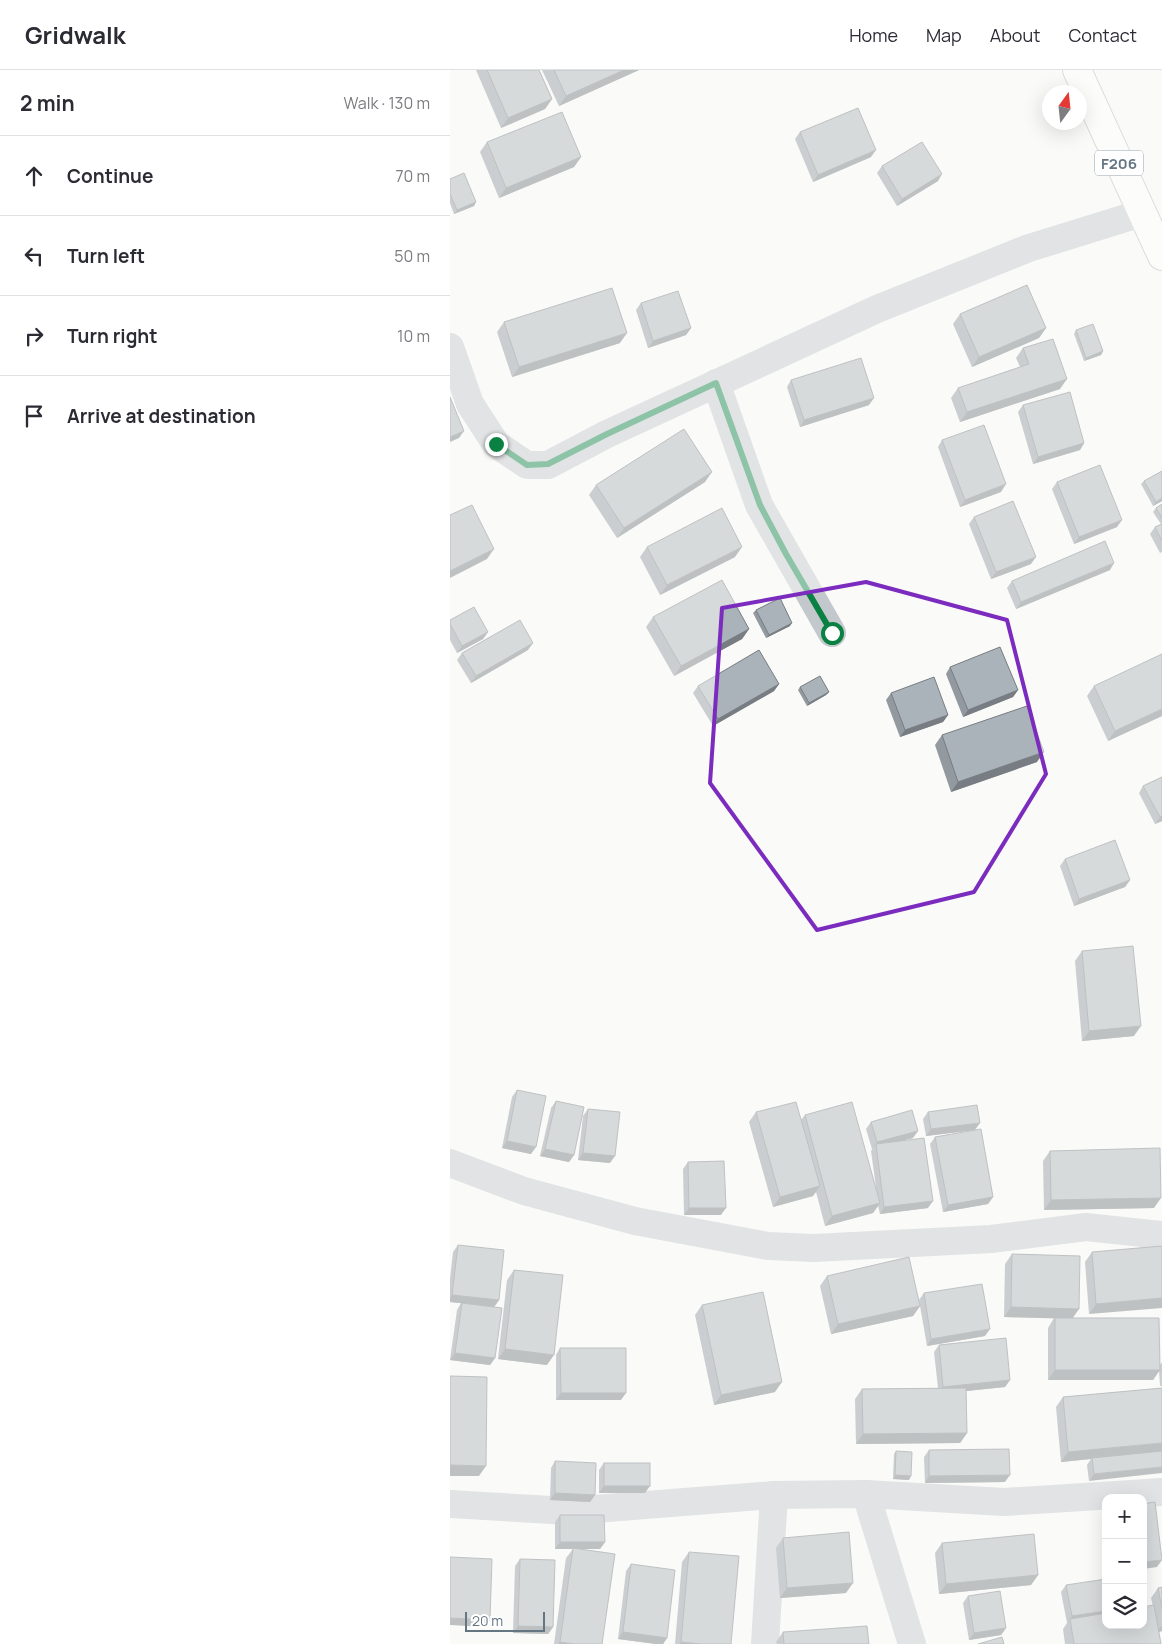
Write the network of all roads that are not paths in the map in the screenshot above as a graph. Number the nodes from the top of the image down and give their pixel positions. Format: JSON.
{"nodes":[{"id":1,"x":1077,"y":70,"type":"edge"},
{"id":2,"x":1142,"y":213,"type":"junction"},
{"id":3,"x":1162,"y":256,"type":"edge"},
{"id":4,"x":450,"y":347,"type":"edge"},
{"id":5,"x":716,"y":383,"type":"junction"},
{"id":6,"x":832,"y":633,"type":"dead end"},
{"id":7,"x":450,"y":1163,"type":"edge"},
{"id":8,"x":1162,"y":1235,"type":"edge"},
{"id":9,"x":1162,"y":1492,"type":"edge"},
{"id":10,"x":866,"y":1494,"type":"junction"},
{"id":11,"x":774,"y":1496,"type":"junction"},
{"id":12,"x":450,"y":1504,"type":"edge"},
{"id":13,"x":765,"y":1644,"type":"edge"},
{"id":14,"x":912,"y":1644,"type":"edge"}],
"edges":[{"from":1,"to":2,"type":"main road","number":"F206"},
{"from":2,"to":3,"type":"main road","number":"F206"},
{"from":2,"to":5,"type":"street"},
{"from":4,"to":5,"type":"street"},
{"from":5,"to":6,"type":"street"},
{"from":7,"to":8,"type":"street"},
{"from":9,"to":10,"type":"street"},
{"from":10,"to":11,"type":"street"},
{"from":10,"to":14,"type":"street"},
{"from":11,"to":12,"type":"street"},
{"from":11,"to":13,"type":"street"}]}
